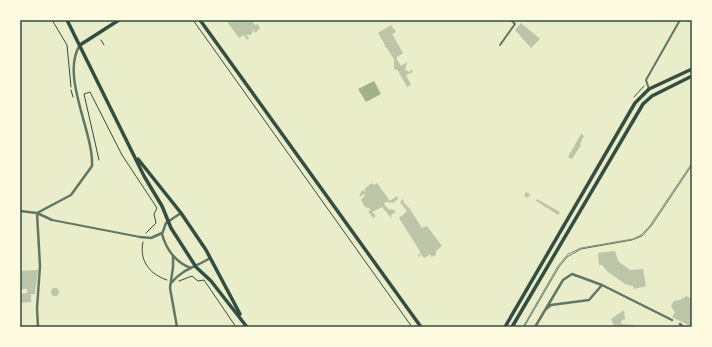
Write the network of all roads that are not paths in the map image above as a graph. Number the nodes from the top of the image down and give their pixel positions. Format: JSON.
{"nodes":[{"id":1,"x":67,"y":20,"type":"edge"},
{"id":2,"x":120,"y":20,"type":"edge"},
{"id":3,"x":200,"y":20,"type":"edge"},
{"id":4,"x":511,"y":20,"type":"edge"},
{"id":5,"x":680,"y":20,"type":"edge"},
{"id":6,"x":684,"y":20,"type":"edge"},
{"id":7,"x":692,"y":21,"type":"edge"},
{"id":8,"x":80,"y":45,"type":"junction"},
{"id":9,"x":500,"y":45,"type":"dead end"},
{"id":10,"x":692,"y":69,"type":"edge"},
{"id":11,"x":692,"y":76,"type":"edge"},
{"id":12,"x":649,"y":89,"type":"junction"},
{"id":13,"x":136,"y":156,"type":"junction"},
{"id":14,"x":692,"y":165,"type":"edge"},
{"id":15,"x":20,"y":211,"type":"edge"},
{"id":16,"x":37,"y":213,"type":"junction"},
{"id":17,"x":181,"y":213,"type":"junction"},
{"id":18,"x":52,"y":220,"type":"joint"},
{"id":19,"x":168,"y":221,"type":"junction"},
{"id":20,"x":162,"y":233,"type":"junction"},
{"id":21,"x":140,"y":237,"type":"joint"},
{"id":22,"x":173,"y":256,"type":"junction"},
{"id":23,"x":210,"y":258,"type":"junction"},
{"id":24,"x":196,"y":266,"type":"junction"},
{"id":25,"x":191,"y":268,"type":"junction"},
{"id":26,"x":170,"y":284,"type":"junction"},
{"id":27,"x":602,"y":285,"type":"junction"},
{"id":28,"x":544,"y":310,"type":"junction"},
{"id":29,"x":244,"y":322,"type":"junction"},
{"id":30,"x":678,"y":323,"type":"edge"},
{"id":31,"x":38,"y":327,"type":"edge"},
{"id":32,"x":177,"y":327,"type":"edge"},
{"id":33,"x":247,"y":327,"type":"edge"},
{"id":34,"x":420,"y":327,"type":"edge"},
{"id":35,"x":505,"y":327,"type":"edge"},
{"id":36,"x":512,"y":327,"type":"edge"},
{"id":37,"x":524,"y":327,"type":"edge"},
{"id":38,"x":535,"y":327,"type":"edge"}],
"edges":[{"from":1,"to":8,"type":"main road"},
{"from":2,"to":8,"type":"main road"},
{"from":3,"to":34,"type":"main road"},
{"from":4,"to":9,"type":"street"},
{"from":5,"to":12,"type":"street"},
{"from":6,"to":7,"type":"street"},
{"from":8,"to":13,"type":"main road"},
{"from":8,"to":16,"type":"street"},
{"from":10,"to":12,"type":"main road"},
{"from":11,"to":36,"type":"main road"},
{"from":12,"to":35,"type":"main road"},
{"from":13,"to":17,"type":"main road"},
{"from":13,"to":19,"type":"main road"},
{"from":14,"to":37,"type":"lane"},
{"from":15,"to":16,"type":"street"},
{"from":16,"to":18,"type":"street"},
{"from":16,"to":31,"type":"street"},
{"from":17,"to":19,"type":"street"},
{"from":17,"to":23,"type":"main road"},
{"from":18,"to":21,"type":"street"},
{"from":19,"to":20,"type":"street"},
{"from":19,"to":24,"type":"main road"},
{"from":20,"to":21,"type":"street"},
{"from":20,"to":22,"type":"street"},
{"from":22,"to":25,"type":"street"},
{"from":22,"to":26,"type":"street"},
{"from":23,"to":24,"type":"street"},
{"from":23,"to":29,"type":"main road"},
{"from":24,"to":25,"type":"street"},
{"from":24,"to":29,"type":"main road"},
{"from":25,"to":26,"type":"street"},
{"from":26,"to":32,"type":"street"},
{"from":27,"to":28,"type":"street"},
{"from":27,"to":28,"type":"street"},
{"from":27,"to":30,"type":"street"},
{"from":28,"to":38,"type":"street"},
{"from":29,"to":33,"type":"main road"}]}
